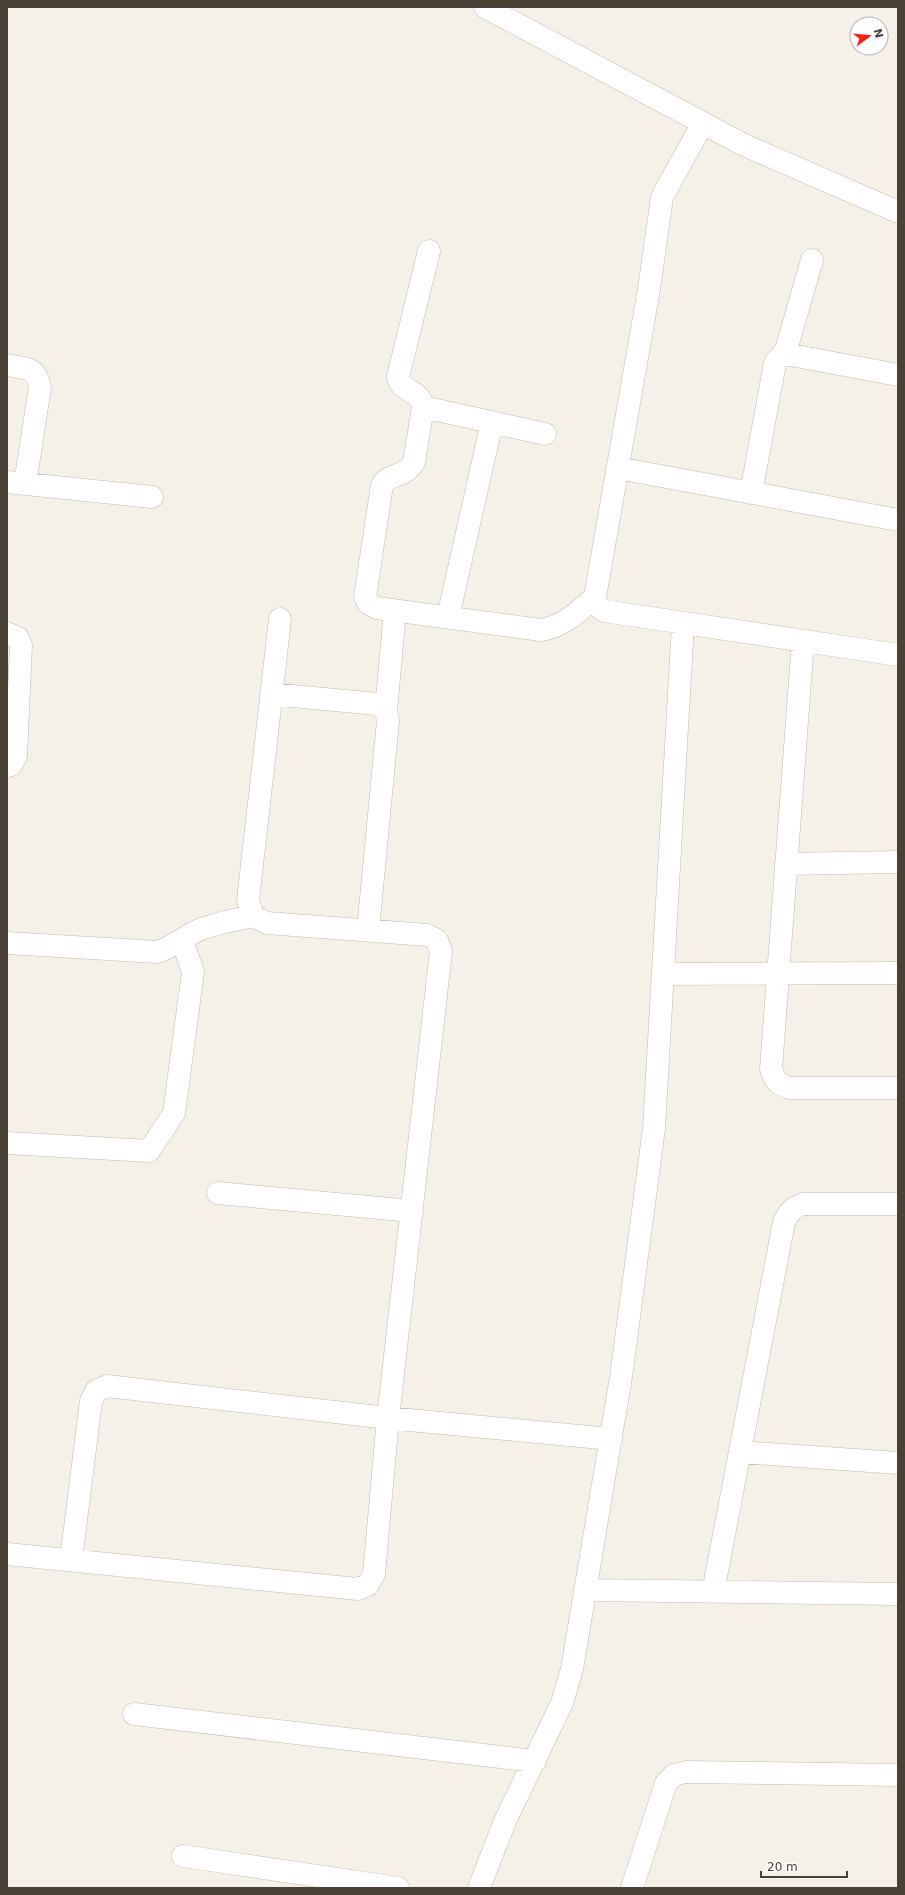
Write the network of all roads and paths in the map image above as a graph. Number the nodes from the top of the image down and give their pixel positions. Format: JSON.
{"nodes":[{"id":1,"x":485,"y":7,"type":"edge"},
{"id":2,"x":703,"y":123,"type":"junction"},
{"id":3,"x":898,"y":212,"type":"edge"},
{"id":4,"x":429,"y":251,"type":"dead end"},
{"id":5,"x":812,"y":260,"type":"dead end"},
{"id":6,"x":781,"y":356,"type":"junction"},
{"id":7,"x":7,"y":365,"type":"edge"},
{"id":8,"x":898,"y":375,"type":"edge"},
{"id":9,"x":423,"y":407,"type":"junction"},
{"id":10,"x":492,"y":422,"type":"junction"},
{"id":11,"x":545,"y":434,"type":"dead end"},
{"id":12,"x":618,"y":468,"type":"junction"},
{"id":13,"x":16,"y":483,"type":"edge"},
{"id":14,"x":751,"y":492,"type":"junction"},
{"id":15,"x":152,"y":497,"type":"dead end"},
{"id":16,"x":898,"y":520,"type":"edge"},
{"id":17,"x":595,"y":598,"type":"junction"},
{"id":18,"x":395,"y":611,"type":"junction"},
{"id":19,"x":448,"y":617,"type":"junction"},
{"id":20,"x":280,"y":619,"type":"dead end"},
{"id":21,"x":683,"y":624,"type":"junction"},
{"id":22,"x":7,"y":633,"type":"edge"},
{"id":23,"x":802,"y":641,"type":"junction"},
{"id":24,"x":898,"y":656,"type":"edge"},
{"id":25,"x":271,"y":694,"type":"junction"},
{"id":26,"x":386,"y":711,"type":"junction"},
{"id":27,"x":7,"y":766,"type":"edge"},
{"id":28,"x":898,"y":862,"type":"edge"},
{"id":29,"x":786,"y":864,"type":"junction"},
{"id":30,"x":254,"y":916,"type":"junction"},
{"id":31,"x":368,"y":930,"type":"junction"},
{"id":32,"x":182,"y":940,"type":"junction"},
{"id":33,"x":7,"y":943,"type":"edge"},
{"id":34,"x":898,"y":973,"type":"edge"},
{"id":35,"x":663,"y":974,"type":"junction"},
{"id":36,"x":778,"y":974,"type":"junction"},
{"id":37,"x":898,"y":1088,"type":"edge"},
{"id":38,"x":7,"y":1143,"type":"edge"},
{"id":39,"x":218,"y":1193,"type":"dead end"},
{"id":40,"x":898,"y":1204,"type":"edge"},
{"id":41,"x":412,"y":1210,"type":"junction"},
{"id":42,"x":388,"y":1418,"type":"junction"},
{"id":43,"x":611,"y":1439,"type":"junction"},
{"id":44,"x":740,"y":1452,"type":"junction"},
{"id":45,"x":898,"y":1462,"type":"edge"},
{"id":46,"x":7,"y":1554,"type":"edge"},
{"id":47,"x":71,"y":1560,"type":"junction"},
{"id":48,"x":585,"y":1590,"type":"junction"},
{"id":49,"x":713,"y":1592,"type":"junction"},
{"id":50,"x":898,"y":1594,"type":"edge"},
{"id":51,"x":134,"y":1714,"type":"dead end"},
{"id":52,"x":535,"y":1761,"type":"junction"},
{"id":53,"x":898,"y":1775,"type":"edge"},
{"id":54,"x":183,"y":1856,"type":"dead end"},
{"id":55,"x":398,"y":1888,"type":"edge"},
{"id":56,"x":479,"y":1888,"type":"edge"},
{"id":57,"x":632,"y":1888,"type":"edge"}],
"edges":[{"from":1,"to":2,"type":"street"},
{"from":2,"to":3,"type":"street"},
{"from":2,"to":12,"type":"street"},
{"from":4,"to":9,"type":"street"},
{"from":5,"to":6,"type":"street"},
{"from":6,"to":8,"type":"street"},
{"from":6,"to":14,"type":"street"},
{"from":7,"to":13,"type":"street"},
{"from":9,"to":10,"type":"street"},
{"from":9,"to":18,"type":"street"},
{"from":10,"to":11,"type":"street"},
{"from":10,"to":19,"type":"street"},
{"from":12,"to":14,"type":"street"},
{"from":12,"to":17,"type":"street"},
{"from":13,"to":15,"type":"street"},
{"from":14,"to":16,"type":"street"},
{"from":17,"to":19,"type":"street"},
{"from":17,"to":21,"type":"street"},
{"from":18,"to":19,"type":"street"},
{"from":18,"to":26,"type":"street"},
{"from":20,"to":25,"type":"street"},
{"from":21,"to":23,"type":"street"},
{"from":21,"to":35,"type":"street"},
{"from":22,"to":27,"type":"street"},
{"from":23,"to":24,"type":"street"},
{"from":23,"to":29,"type":"street"},
{"from":25,"to":26,"type":"street"},
{"from":25,"to":30,"type":"street"},
{"from":26,"to":31,"type":"street"},
{"from":28,"to":29,"type":"street"},
{"from":29,"to":36,"type":"street"},
{"from":30,"to":31,"type":"street"},
{"from":30,"to":32,"type":"street"},
{"from":31,"to":41,"type":"street"},
{"from":32,"to":33,"type":"street"},
{"from":32,"to":38,"type":"street"},
{"from":34,"to":36,"type":"street"},
{"from":35,"to":36,"type":"street"},
{"from":35,"to":43,"type":"street"},
{"from":36,"to":37,"type":"street"},
{"from":39,"to":41,"type":"street"},
{"from":40,"to":44,"type":"street"},
{"from":41,"to":42,"type":"street"},
{"from":42,"to":43,"type":"street"},
{"from":42,"to":47,"type":"street"},
{"from":42,"to":47,"type":"street"},
{"from":43,"to":48,"type":"street"},
{"from":44,"to":45,"type":"street"},
{"from":44,"to":49,"type":"street"},
{"from":46,"to":47,"type":"street"},
{"from":48,"to":49,"type":"street"},
{"from":48,"to":52,"type":"street"},
{"from":49,"to":50,"type":"street"},
{"from":51,"to":52,"type":"street"},
{"from":52,"to":56,"type":"street"},
{"from":53,"to":57,"type":"street"},
{"from":54,"to":55,"type":"street"}]}
